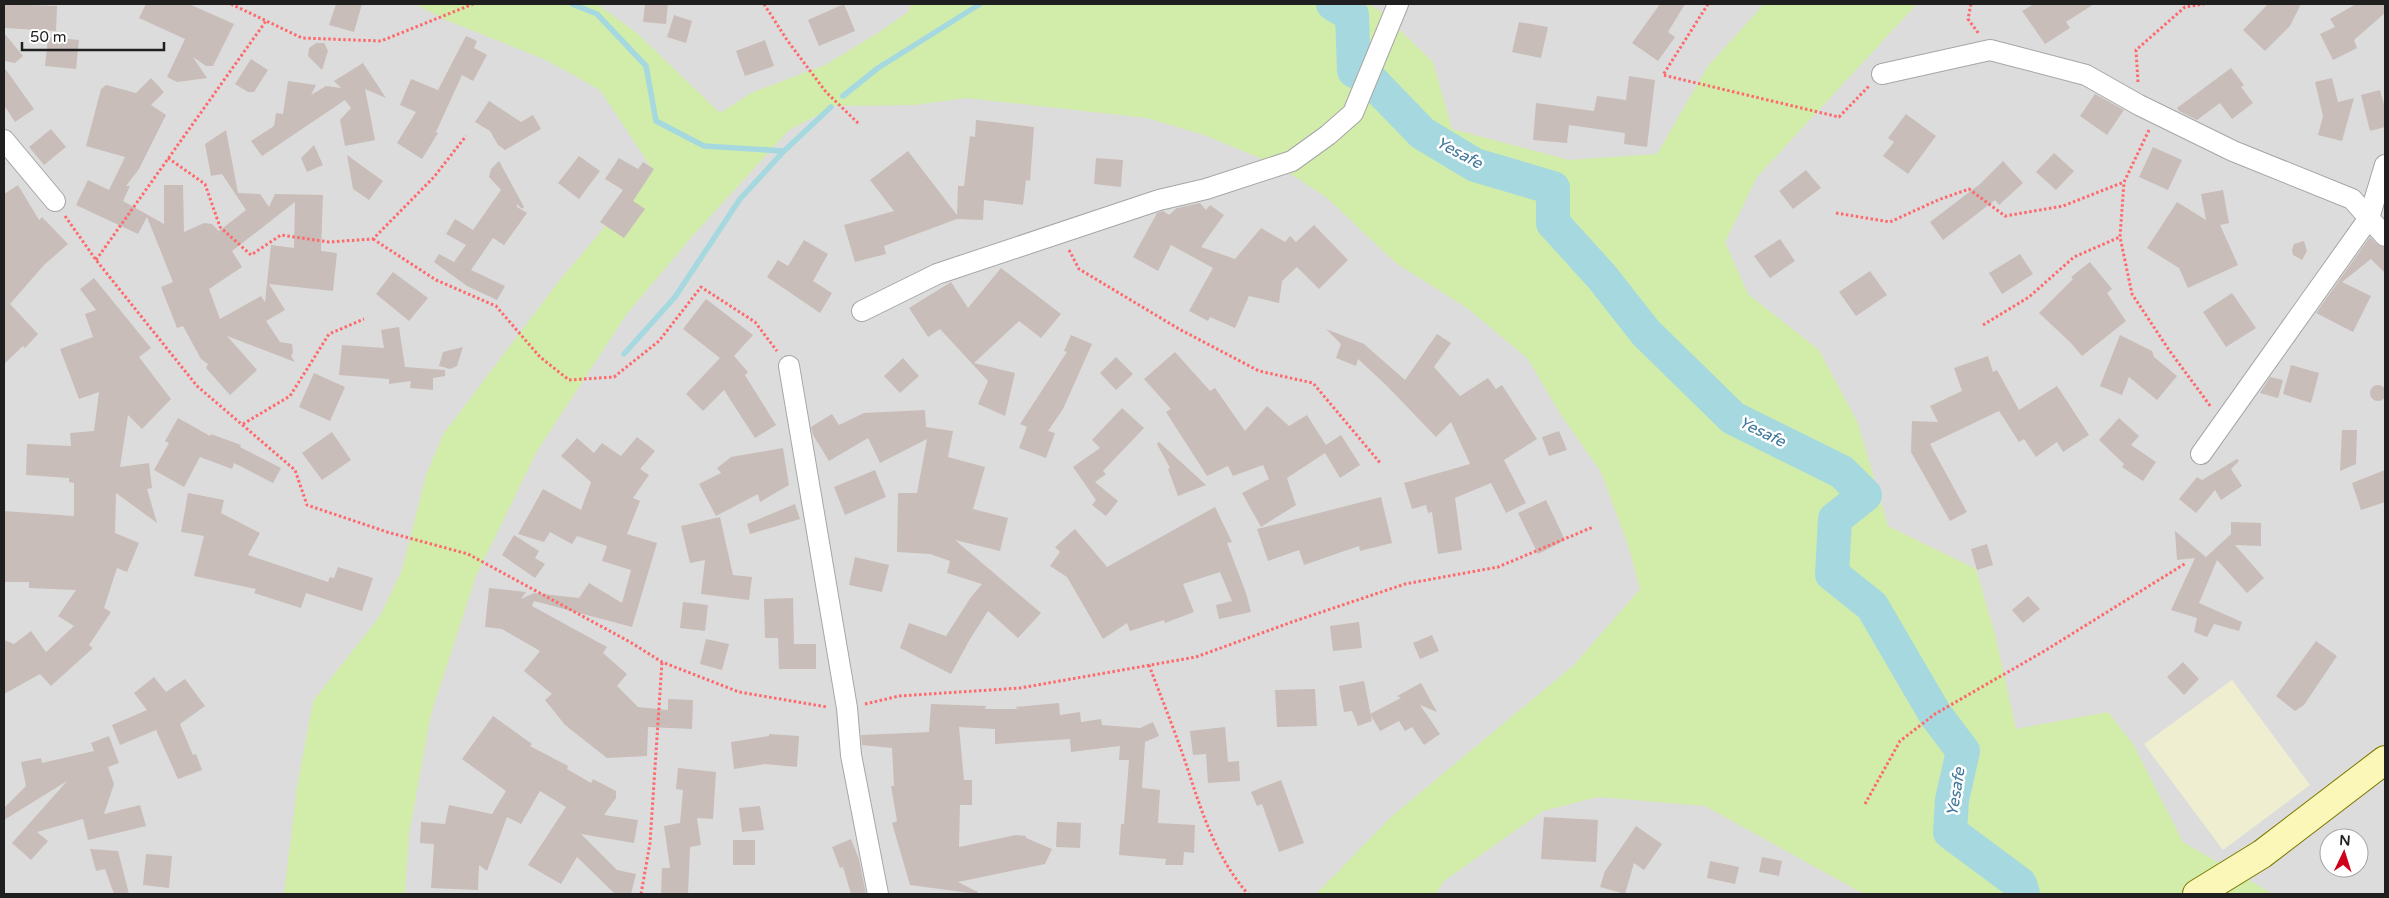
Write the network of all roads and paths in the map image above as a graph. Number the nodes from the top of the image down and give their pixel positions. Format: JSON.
{"nodes":[{"id":1,"x":231,"y":4,"type":"edge"},
{"id":2,"x":473,"y":4,"type":"edge"},
{"id":3,"x":764,"y":4,"type":"edge"},
{"id":4,"x":1398,"y":4,"type":"edge"},
{"id":5,"x":1708,"y":4,"type":"edge"},
{"id":6,"x":1971,"y":4,"type":"edge"},
{"id":7,"x":2204,"y":4,"type":"edge"},
{"id":8,"x":2185,"y":5,"type":"edge"},
{"id":9,"x":266,"y":20,"type":"junction"},
{"id":10,"x":1990,"y":50,"type":"junction"},
{"id":11,"x":1882,"y":74,"type":"joint"},
{"id":12,"x":2139,"y":105,"type":"junction"},
{"id":13,"x":2157,"y":114,"type":"junction"},
{"id":14,"x":860,"y":125,"type":"dead end"},
{"id":15,"x":466,"y":136,"type":"dead end"},
{"id":16,"x":4,"y":140,"type":"edge"},
{"id":17,"x":168,"y":158,"type":"junction"},
{"id":18,"x":2385,"y":165,"type":"edge"},
{"id":19,"x":2124,"y":182,"type":"junction"},
{"id":20,"x":55,"y":201,"type":"joint"},
{"id":21,"x":1836,"y":213,"type":"dead end"},
{"id":22,"x":2369,"y":218,"type":"junction"},
{"id":23,"x":1060,"y":234,"type":"junction"},
{"id":24,"x":2385,"y":236,"type":"edge"},
{"id":25,"x":2120,"y":237,"type":"junction"},
{"id":26,"x":373,"y":239,"type":"junction"},
{"id":27,"x":96,"y":260,"type":"junction"},
{"id":28,"x":862,"y":311,"type":"dead end"},
{"id":29,"x":364,"y":319,"type":"dead end"},
{"id":30,"x":1984,"y":325,"type":"dead end"},
{"id":31,"x":789,"y":366,"type":"joint"},
{"id":32,"x":243,"y":424,"type":"junction"},
{"id":33,"x":2223,"y":424,"type":"junction"},
{"id":34,"x":2201,"y":454,"type":"dead end"},
{"id":35,"x":1381,"y":464,"type":"dead end"},
{"id":36,"x":1593,"y":527,"type":"dead end"},
{"id":37,"x":2186,"y":563,"type":"dead end"},
{"id":38,"x":662,"y":662,"type":"junction"},
{"id":39,"x":1149,"y":665,"type":"junction"},
{"id":40,"x":847,"y":708,"type":"junction"},
{"id":41,"x":2385,"y":760,"type":"edge"},
{"id":42,"x":1865,"y":804,"type":"dead end"},
{"id":43,"x":641,"y":894,"type":"edge"},
{"id":44,"x":878,"y":894,"type":"edge"},
{"id":45,"x":1248,"y":894,"type":"edge"},
{"id":46,"x":2197,"y":894,"type":"edge"}],
"edges":[{"from":1,"to":9,"type":"path"},
{"from":2,"to":9,"type":"path"},
{"from":3,"to":14,"type":"path"},
{"from":4,"to":23,"type":"street"},
{"from":5,"to":11,"type":"path"},
{"from":6,"to":10,"type":"path"},
{"from":7,"to":8,"type":"path"},
{"from":8,"to":12,"type":"path"},
{"from":9,"to":17,"type":"path"},
{"from":10,"to":11,"type":"street"},
{"from":10,"to":12,"type":"street"},
{"from":12,"to":13,"type":"street"},
{"from":13,"to":19,"type":"path"},
{"from":13,"to":22,"type":"street"},
{"from":15,"to":26,"type":"path"},
{"from":16,"to":20,"type":"street"},
{"from":17,"to":26,"type":"path"},
{"from":17,"to":27,"type":"path"},
{"from":18,"to":22,"type":"street"},
{"from":19,"to":21,"type":"path"},
{"from":19,"to":25,"type":"path"},
{"from":20,"to":27,"type":"path"},
{"from":22,"to":24,"type":"street"},
{"from":22,"to":33,"type":"street"},
{"from":23,"to":28,"type":"street"},
{"from":23,"to":35,"type":"path"},
{"from":25,"to":30,"type":"path"},
{"from":25,"to":33,"type":"path"},
{"from":26,"to":31,"type":"path"},
{"from":27,"to":32,"type":"path"},
{"from":29,"to":32,"type":"path"},
{"from":31,"to":40,"type":"street"},
{"from":32,"to":38,"type":"path"},
{"from":33,"to":34,"type":"street"},
{"from":36,"to":39,"type":"path"},
{"from":37,"to":42,"type":"path"},
{"from":38,"to":40,"type":"path"},
{"from":38,"to":43,"type":"path"},
{"from":39,"to":40,"type":"path"},
{"from":39,"to":45,"type":"path"},
{"from":40,"to":44,"type":"street"},
{"from":41,"to":46,"type":"street"}]}
